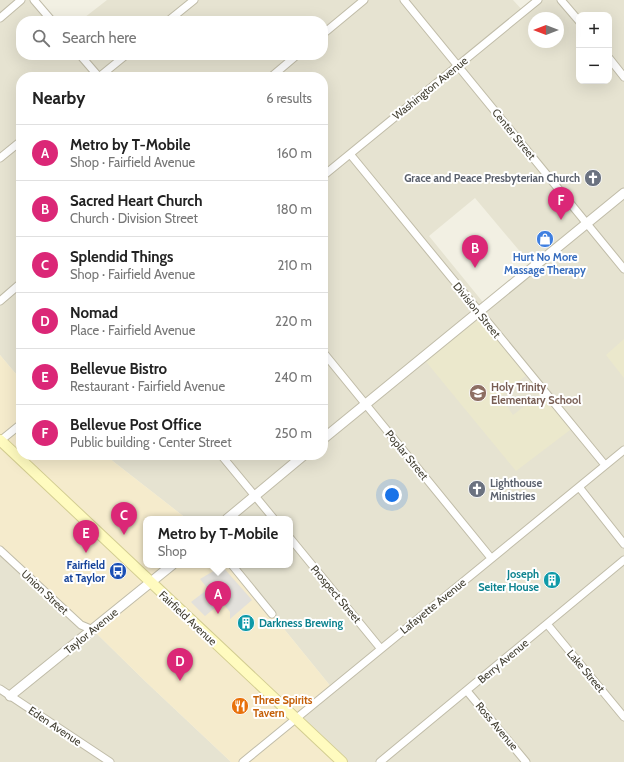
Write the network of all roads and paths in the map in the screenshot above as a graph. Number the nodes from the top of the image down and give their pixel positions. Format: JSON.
{"nodes":[{"id":1,"x":21,"y":0,"type":"edge"},
{"id":2,"x":34,"y":0,"type":"edge"},
{"id":3,"x":194,"y":0,"type":"edge"},
{"id":4,"x":364,"y":0,"type":"edge"},
{"id":5,"x":404,"y":0,"type":"edge"},
{"id":6,"x":538,"y":0,"type":"edge"},
{"id":7,"x":561,"y":0,"type":"edge"},
{"id":8,"x":48,"y":16,"type":"edge"},
{"id":9,"x":174,"y":16,"type":"edge"},
{"id":10,"x":0,"y":18,"type":"edge"},
{"id":11,"x":576,"y":18,"type":"edge"},
{"id":12,"x":328,"y":30,"type":"edge"},
{"id":13,"x":84,"y":60,"type":"edge"},
{"id":14,"x":120,"y":60,"type":"edge"},
{"id":15,"x":291,"y":60,"type":"edge"},
{"id":16,"x":612,"y":62,"type":"edge"},
{"id":17,"x":458,"y":65,"type":"junction"},
{"id":18,"x":95,"y":72,"type":"edge"},
{"id":19,"x":105,"y":72,"type":"edge"},
{"id":20,"x":277,"y":72,"type":"edge"},
{"id":21,"x":624,"y":77,"type":"edge"},
{"id":22,"x":16,"y":145,"type":"edge"},
{"id":23,"x":350,"y":154,"type":"junction"},
{"id":24,"x":0,"y":158,"type":"edge"},
{"id":25,"x":328,"y":172,"type":"edge"},
{"id":26,"x":624,"y":193,"type":"edge"},
{"id":27,"x":586,"y":224,"type":"junction"},
{"id":28,"x":624,"y":269,"type":"edge"},
{"id":29,"x":16,"y":287,"type":"edge"},
{"id":30,"x":0,"y":301,"type":"edge"},
{"id":31,"x":479,"y":312,"type":"junction"},
{"id":32,"x":328,"y":358,"type":"edge"},
{"id":33,"x":365,"y":404,"type":"junction"},
{"id":34,"x":16,"y":428,"type":"edge"},
{"id":35,"x":328,"y":435,"type":"edge"},
{"id":36,"x":0,"y":441,"type":"edge"},
{"id":37,"x":624,"y":450,"type":"edge"},
{"id":38,"x":16,"y":456,"type":"edge"},
{"id":39,"x":20,"y":460,"type":"edge"},
{"id":40,"x":225,"y":460,"type":"edge"},
{"id":41,"x":298,"y":460,"type":"edge"},
{"id":42,"x":605,"y":465,"type":"junction"},
{"id":43,"x":579,"y":487,"type":"junction"},
{"id":44,"x":255,"y":496,"type":"junction"},
{"id":45,"x":231,"y":516,"type":"edge"},
{"id":46,"x":272,"y":516,"type":"edge"},
{"id":47,"x":293,"y":542,"type":"edge"},
{"id":48,"x":624,"y":544,"type":"edge"},
{"id":49,"x":0,"y":550,"type":"edge"},
{"id":50,"x":492,"y":558,"type":"junction"},
{"id":51,"x":624,"y":560,"type":"edge"},
{"id":52,"x":168,"y":568,"type":"edge"},
{"id":53,"x":234,"y":568,"type":"edge"},
{"id":54,"x":151,"y":582,"type":"junction"},
{"id":55,"x":272,"y":614,"type":"dead end"},
{"id":56,"x":547,"y":624,"type":"junction"},
{"id":57,"x":93,"y":630,"type":"junction"},
{"id":58,"x":381,"y":649,"type":"junction"},
{"id":59,"x":0,"y":689,"type":"edge"},
{"id":60,"x":467,"y":691,"type":"junction"},
{"id":61,"x":10,"y":696,"type":"junction"},
{"id":62,"x":624,"y":717,"type":"edge"},
{"id":63,"x":296,"y":718,"type":"junction"},
{"id":64,"x":110,"y":762,"type":"edge"},
{"id":65,"x":243,"y":762,"type":"edge"},
{"id":66,"x":342,"y":762,"type":"edge"},
{"id":67,"x":380,"y":762,"type":"edge"},
{"id":68,"x":526,"y":762,"type":"edge"}],
"edges":[{"from":1,"to":10,"type":"street"},
{"from":2,"to":8,"type":"street"},
{"from":3,"to":9,"type":"street"},
{"from":4,"to":12,"type":"street"},
{"from":5,"to":17,"type":"street","name":"Center Street"},
{"from":6,"to":17,"type":"street","name":"Washington Avenue"},
{"from":7,"to":11,"type":"street"},
{"from":13,"to":18,"type":"street"},
{"from":14,"to":19,"type":"street"},
{"from":15,"to":20,"type":"street"},
{"from":16,"to":21,"type":"street"},
{"from":17,"to":23,"type":"street","name":"Washington Avenue"},
{"from":17,"to":27,"type":"street","name":"Center Street"},
{"from":22,"to":24,"type":"street"},
{"from":23,"to":25,"type":"street","name":"Washington Avenue"},
{"from":23,"to":31,"type":"street","name":"Division Street"},
{"from":26,"to":27,"type":"street"},
{"from":27,"to":28,"type":"street","name":"Center Street"},
{"from":27,"to":31,"type":"street"},
{"from":29,"to":30,"type":"street"},
{"from":31,"to":33,"type":"street"},
{"from":31,"to":42,"type":"street","name":"Division Street"},
{"from":32,"to":33,"type":"street","name":"Poplar Street"},
{"from":33,"to":35,"type":"street"},
{"from":33,"to":50,"type":"street","name":"Poplar Street"},
{"from":34,"to":36,"type":"street"},
{"from":36,"to":38,"type":"main road","name":"Fairfield Avenue"},
{"from":37,"to":42,"type":"street","name":"Lafayette Avenue"},
{"from":39,"to":54,"type":"main road","name":"Fairfield Avenue"},
{"from":40,"to":44,"type":"street"},
{"from":41,"to":44,"type":"street"},
{"from":42,"to":43,"type":"street","name":"Lafayette Avenue"},
{"from":43,"to":48,"type":"street"},
{"from":43,"to":50,"type":"street","name":"Lafayette Avenue"},
{"from":44,"to":45,"type":"street"},
{"from":44,"to":46,"type":"street"},
{"from":47,"to":58,"type":"street","name":"Prospect Street"},
{"from":49,"to":57,"type":"street","name":"Union Street"},
{"from":50,"to":58,"type":"street","name":"Lafayette Avenue"},
{"from":51,"to":56,"type":"street","name":"Berry Avenue"},
{"from":52,"to":54,"type":"street","name":"Taylor Avenue"},
{"from":53,"to":55,"type":"street"},
{"from":54,"to":57,"type":"street","name":"Taylor Avenue"},
{"from":54,"to":63,"type":"main road","name":"Fairfield Avenue"},
{"from":56,"to":60,"type":"street","name":"Berry Avenue"},
{"from":56,"to":62,"type":"street","name":"Lake Street"},
{"from":57,"to":61,"type":"street","name":"Taylor Avenue"},
{"from":58,"to":63,"type":"street","name":"Lafayette Avenue"},
{"from":59,"to":61,"type":"street","name":"Eden Avenue"},
{"from":60,"to":67,"type":"street","name":"Berry Avenue"},
{"from":60,"to":68,"type":"street","name":"Ross Avenue"},
{"from":61,"to":64,"type":"street","name":"Eden Avenue"},
{"from":63,"to":65,"type":"street","name":"Lafayette Avenue"},
{"from":63,"to":66,"type":"main road","name":"Fairfield Avenue"}]}
